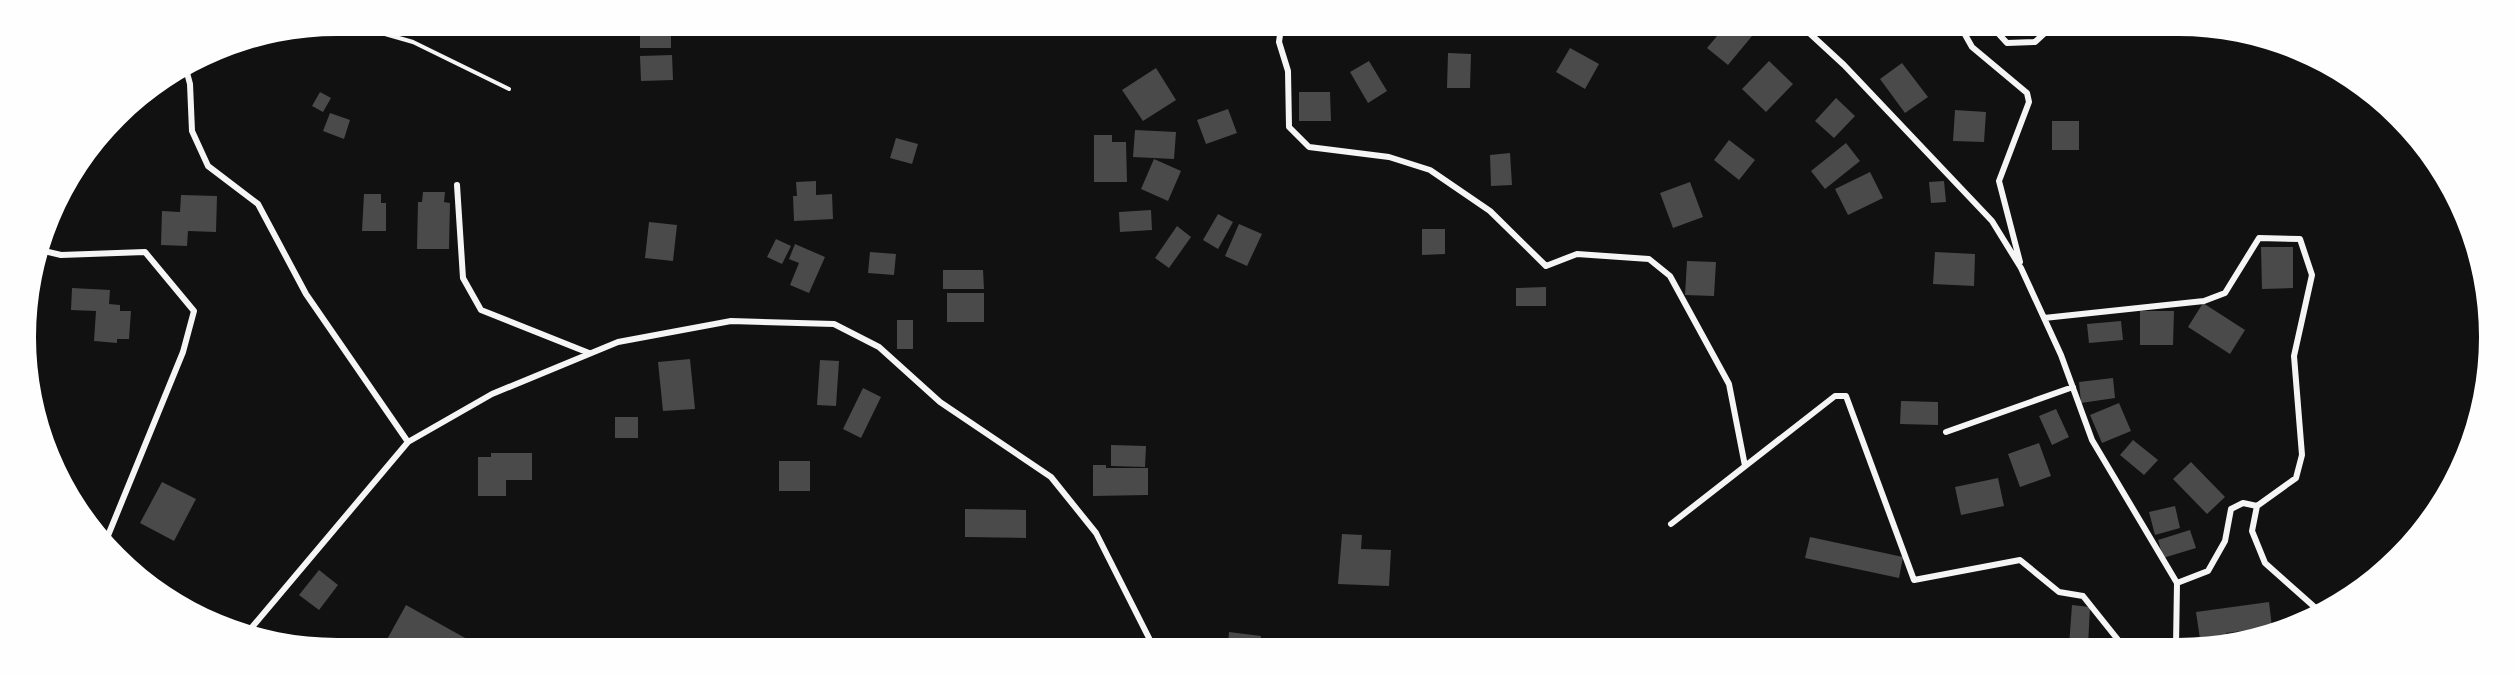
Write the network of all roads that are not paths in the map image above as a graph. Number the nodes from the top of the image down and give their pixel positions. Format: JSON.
{"nodes":[{"id":1,"x":1280,"y":36,"type":"edge"},
{"id":2,"x":1813,"y":36,"type":"edge"},
{"id":3,"x":1966,"y":36,"type":"edge"},
{"id":4,"x":2001,"y":36,"type":"edge"},
{"id":5,"x":2042,"y":36,"type":"edge"},
{"id":6,"x":188,"y":75,"type":"edge"},
{"id":7,"x":457,"y":185,"type":"dead end"},
{"id":8,"x":48,"y":252,"type":"edge"},
{"id":9,"x":2021,"y":268,"type":"junction"},
{"id":10,"x":2044,"y":318,"type":"junction"},
{"id":11,"x":589,"y":353,"type":"junction"},
{"id":12,"x":2073,"y":387,"type":"junction"},
{"id":13,"x":1946,"y":432,"type":"dead end"},
{"id":14,"x":408,"y":442,"type":"junction"},
{"id":15,"x":1744,"y":466,"type":"junction"},
{"id":16,"x":2257,"y":506,"type":"junction"},
{"id":17,"x":1671,"y":524,"type":"dead end"},
{"id":18,"x":109,"y":533,"type":"edge"},
{"id":19,"x":2177,"y":583,"type":"junction"},
{"id":20,"x":2313,"y":606,"type":"edge"},
{"id":21,"x":253,"y":626,"type":"edge"},
{"id":22,"x":1149,"y":638,"type":"edge"},
{"id":23,"x":2117,"y":638,"type":"edge"},
{"id":24,"x":2176,"y":638,"type":"edge"}],
"edges":[{"from":1,"to":15,"type":"street"},
{"from":2,"to":9,"type":"street"},
{"from":3,"to":9,"type":"street"},
{"from":4,"to":5,"type":"street"},
{"from":6,"to":14,"type":"street"},
{"from":7,"to":11,"type":"street"},
{"from":8,"to":18,"type":"street"},
{"from":9,"to":10,"type":"street"},
{"from":10,"to":12,"type":"street"},
{"from":10,"to":16,"type":"street"},
{"from":11,"to":14,"type":"street"},
{"from":11,"to":22,"type":"street"},
{"from":12,"to":13,"type":"street"},
{"from":12,"to":19,"type":"street"},
{"from":14,"to":21,"type":"street"},
{"from":15,"to":17,"type":"street"},
{"from":15,"to":23,"type":"street"},
{"from":16,"to":19,"type":"street"},
{"from":16,"to":20,"type":"street"},
{"from":19,"to":24,"type":"street"}]}
